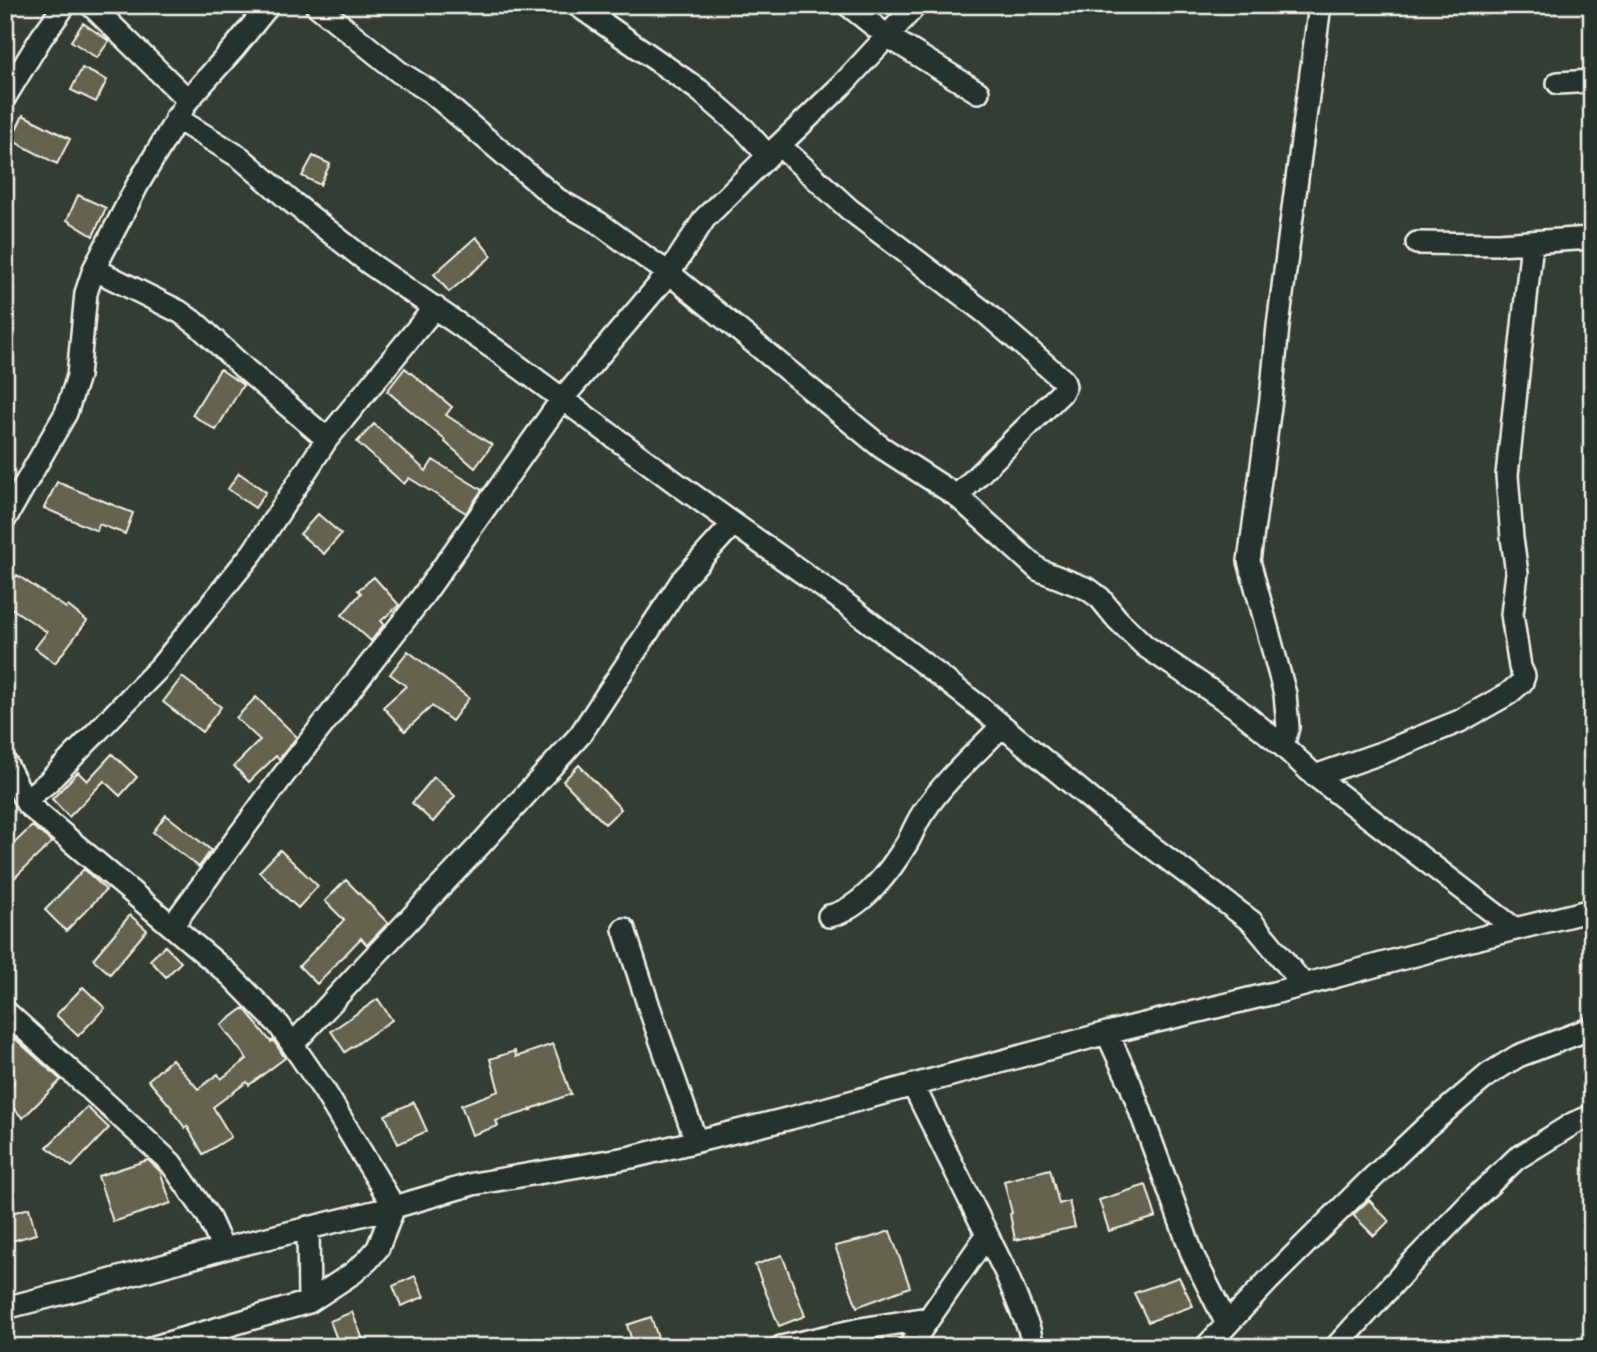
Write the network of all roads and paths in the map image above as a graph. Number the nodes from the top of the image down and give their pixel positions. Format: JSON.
{"nodes":[{"id":1,"x":65,"y":5,"type":"edge"},
{"id":2,"x":91,"y":5,"type":"edge"},
{"id":3,"x":269,"y":5,"type":"edge"},
{"id":4,"x":316,"y":5,"type":"edge"},
{"id":5,"x":577,"y":5,"type":"edge"},
{"id":6,"x":848,"y":5,"type":"edge"},
{"id":7,"x":916,"y":5,"type":"edge"},
{"id":8,"x":1320,"y":5,"type":"edge"},
{"id":9,"x":887,"y":36,"type":"junction"},
{"id":10,"x":1592,"y":81,"type":"edge"},
{"id":11,"x":1558,"y":83,"type":"dead end"},
{"id":12,"x":978,"y":92,"type":"dead end"},
{"id":13,"x":5,"y":97,"type":"edge"},
{"id":14,"x":188,"y":100,"type":"junction"},
{"id":15,"x":176,"y":118,"type":"junction"},
{"id":16,"x":774,"y":151,"type":"junction"},
{"id":17,"x":1592,"y":237,"type":"edge"},
{"id":18,"x":1532,"y":242,"type":"junction"},
{"id":19,"x":1417,"y":243,"type":"dead end"},
{"id":20,"x":94,"y":269,"type":"junction"},
{"id":21,"x":669,"y":273,"type":"junction"},
{"id":22,"x":435,"y":307,"type":"junction"},
{"id":23,"x":562,"y":399,"type":"junction"},
{"id":24,"x":327,"y":439,"type":"junction"},
{"id":25,"x":957,"y":495,"type":"junction"},
{"id":26,"x":5,"y":519,"type":"edge"},
{"id":27,"x":733,"y":524,"type":"junction"},
{"id":28,"x":1002,"y":726,"type":"junction"},
{"id":29,"x":1283,"y":746,"type":"junction"},
{"id":30,"x":5,"y":762,"type":"edge"},
{"id":31,"x":1315,"y":776,"type":"junction"},
{"id":32,"x":25,"y":800,"type":"junction"},
{"id":33,"x":1592,"y":910,"type":"edge"},
{"id":34,"x":830,"y":916,"type":"dead end"},
{"id":35,"x":172,"y":926,"type":"junction"},
{"id":36,"x":624,"y":929,"type":"dead end"},
{"id":37,"x":1515,"y":929,"type":"junction"},
{"id":38,"x":1304,"y":985,"type":"junction"},
{"id":39,"x":5,"y":1011,"type":"edge"},
{"id":40,"x":1592,"y":1028,"type":"edge"},
{"id":41,"x":1107,"y":1033,"type":"junction"},
{"id":42,"x":293,"y":1044,"type":"junction"},
{"id":43,"x":914,"y":1085,"type":"junction"},
{"id":44,"x":1592,"y":1116,"type":"edge"},
{"id":45,"x":696,"y":1141,"type":"junction"},
{"id":46,"x":394,"y":1207,"type":"junction"},
{"id":47,"x":308,"y":1227,"type":"junction"},
{"id":48,"x":987,"y":1235,"type":"junction"},
{"id":49,"x":223,"y":1249,"type":"junction"},
{"id":50,"x":309,"y":1302,"type":"junction"},
{"id":51,"x":5,"y":1308,"type":"edge"},
{"id":52,"x":928,"y":1318,"type":"junction"},
{"id":53,"x":1227,"y":1324,"type":"junction"},
{"id":54,"x":154,"y":1347,"type":"edge"},
{"id":55,"x":781,"y":1347,"type":"edge"},
{"id":56,"x":909,"y":1347,"type":"edge"},
{"id":57,"x":1033,"y":1347,"type":"edge"},
{"id":58,"x":1206,"y":1347,"type":"edge"},
{"id":59,"x":1336,"y":1347,"type":"edge"}],
"edges":[{"from":1,"to":13,"type":"street"},
{"from":2,"to":14,"type":"street"},
{"from":3,"to":14,"type":"street"},
{"from":4,"to":21,"type":"street"},
{"from":5,"to":16,"type":"street"},
{"from":6,"to":9,"type":"street"},
{"from":7,"to":9,"type":"street"},
{"from":8,"to":29,"type":"street"},
{"from":9,"to":12,"type":"street"},
{"from":9,"to":16,"type":"street"},
{"from":10,"to":11,"type":"street"},
{"from":14,"to":15,"type":"street"},
{"from":15,"to":20,"type":"street"},
{"from":15,"to":22,"type":"street"},
{"from":16,"to":21,"type":"street"},
{"from":16,"to":25,"type":"street"},
{"from":17,"to":18,"type":"street"},
{"from":18,"to":19,"type":"street"},
{"from":18,"to":31,"type":"street"},
{"from":20,"to":24,"type":"street"},
{"from":20,"to":26,"type":"street"},
{"from":21,"to":23,"type":"street"},
{"from":21,"to":25,"type":"street"},
{"from":22,"to":23,"type":"street"},
{"from":22,"to":24,"type":"street"},
{"from":23,"to":27,"type":"street"},
{"from":23,"to":35,"type":"street"},
{"from":24,"to":32,"type":"street"},
{"from":25,"to":29,"type":"street"},
{"from":27,"to":28,"type":"street"},
{"from":27,"to":42,"type":"street"},
{"from":28,"to":34,"type":"street"},
{"from":28,"to":38,"type":"street"},
{"from":29,"to":31,"type":"street"},
{"from":30,"to":32,"type":"street"},
{"from":31,"to":37,"type":"street"},
{"from":32,"to":35,"type":"street"},
{"from":33,"to":37,"type":"street"},
{"from":35,"to":42,"type":"street"},
{"from":36,"to":45,"type":"street"},
{"from":37,"to":38,"type":"street"},
{"from":38,"to":41,"type":"street"},
{"from":39,"to":49,"type":"street"},
{"from":40,"to":53,"type":"street"},
{"from":41,"to":43,"type":"street"},
{"from":41,"to":53,"type":"street"},
{"from":42,"to":46,"type":"street"},
{"from":43,"to":45,"type":"street"},
{"from":43,"to":48,"type":"street"},
{"from":44,"to":59,"type":"street"},
{"from":45,"to":46,"type":"street"},
{"from":46,"to":47,"type":"street"},
{"from":46,"to":50,"type":"street"},
{"from":47,"to":49,"type":"street"},
{"from":47,"to":50,"type":"street"},
{"from":48,"to":52,"type":"street"},
{"from":48,"to":57,"type":"street"},
{"from":49,"to":51,"type":"street"},
{"from":50,"to":54,"type":"street"},
{"from":52,"to":55,"type":"street"},
{"from":52,"to":56,"type":"street"},
{"from":53,"to":58,"type":"street"}]}
